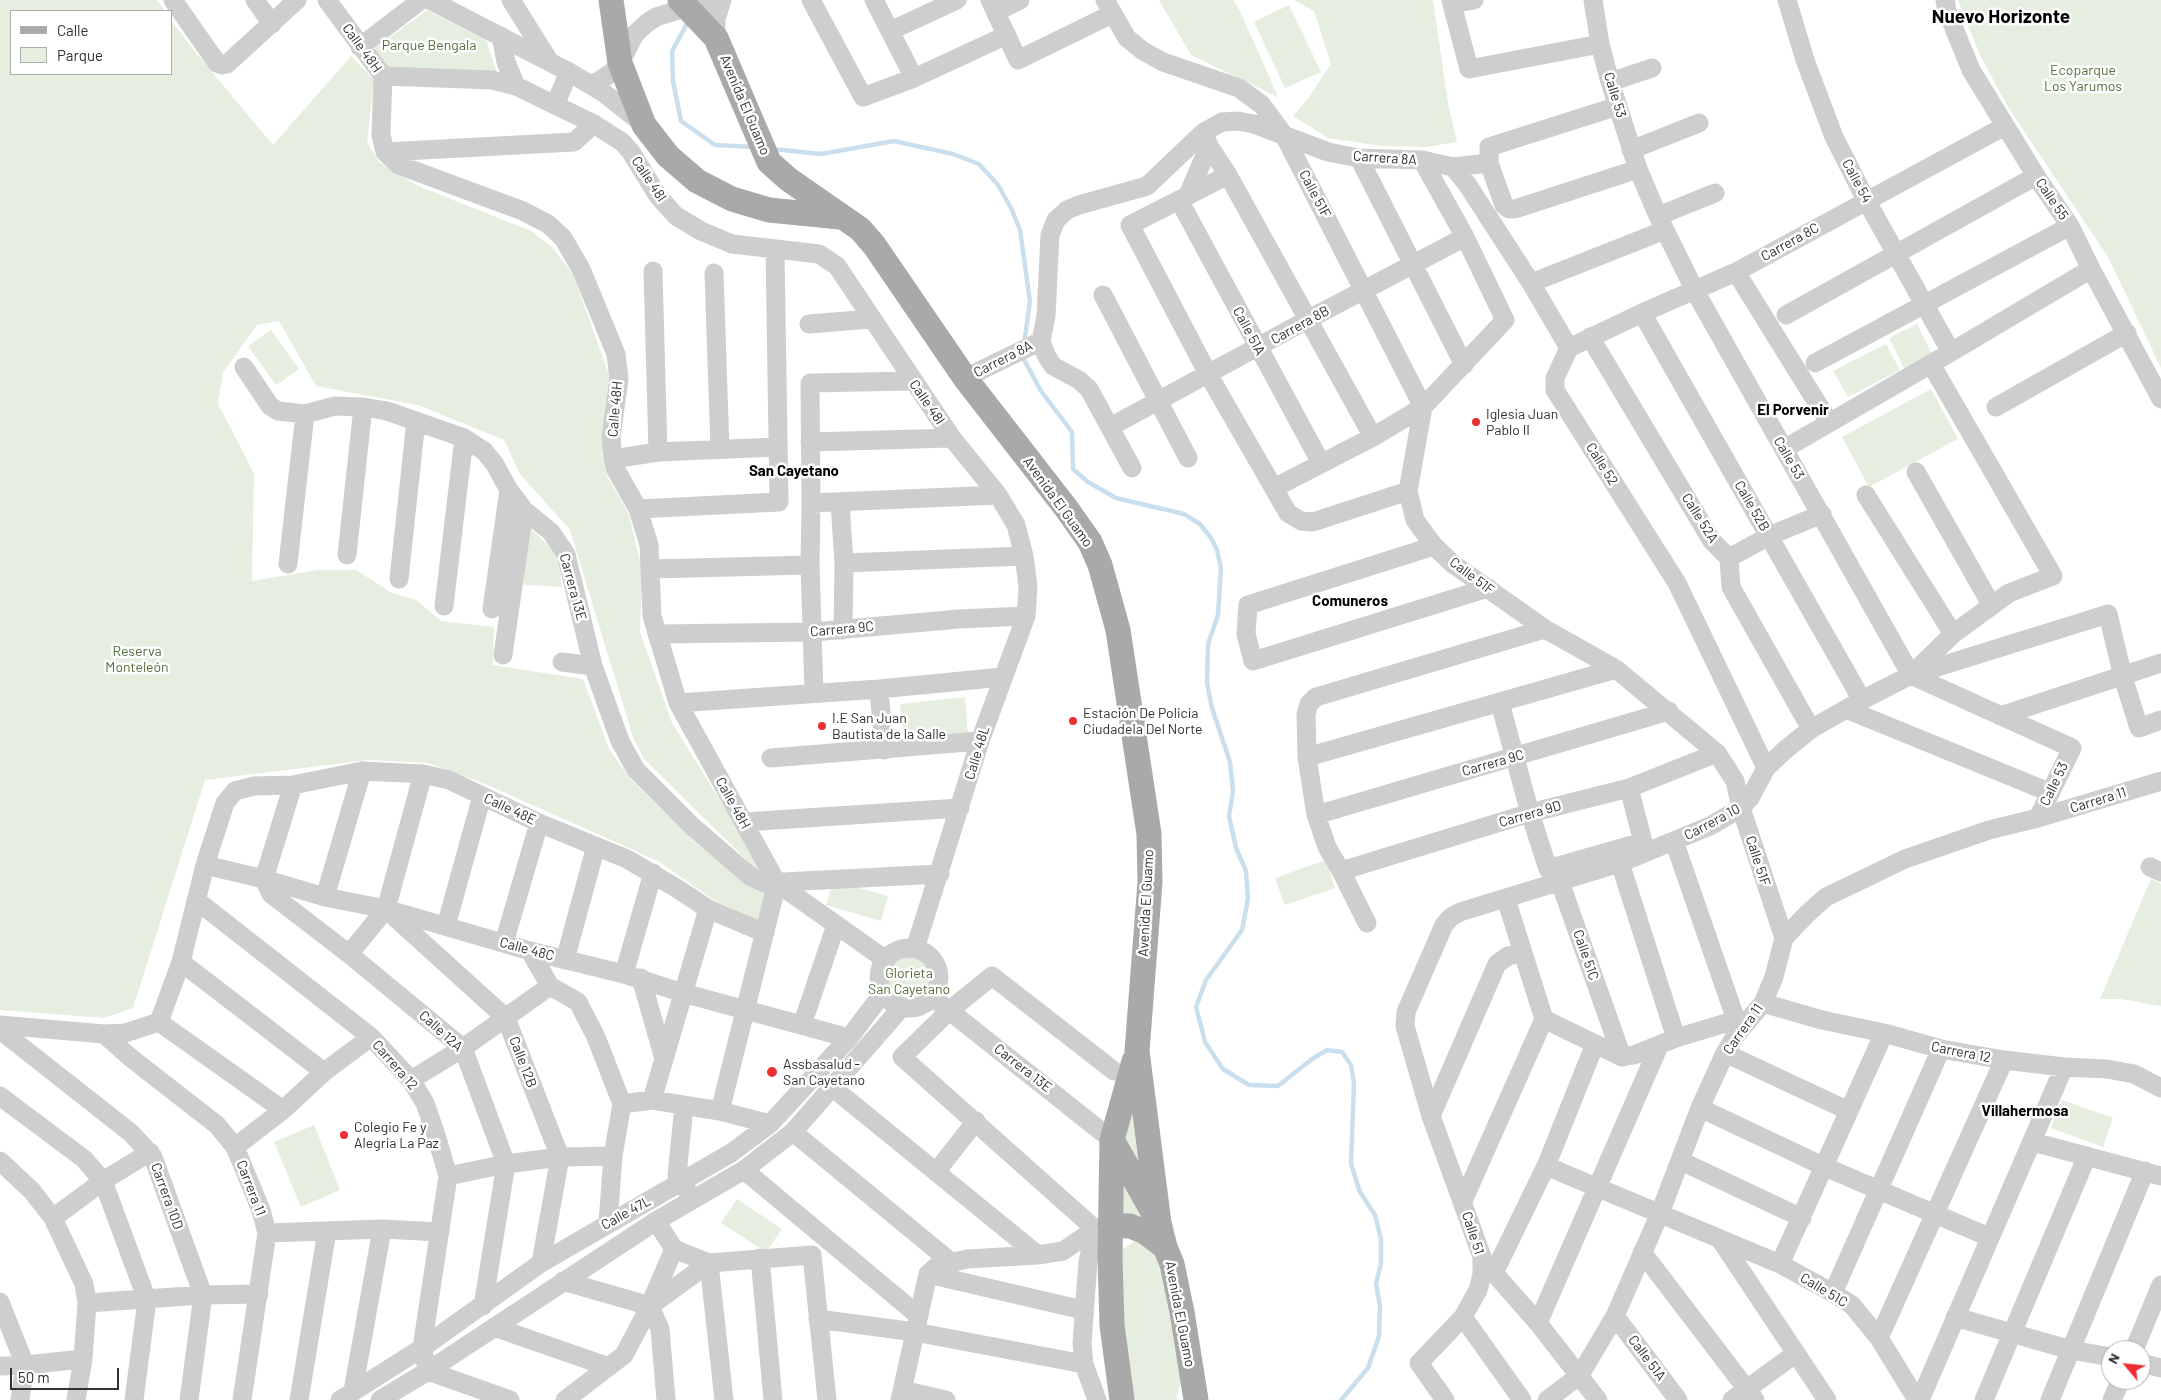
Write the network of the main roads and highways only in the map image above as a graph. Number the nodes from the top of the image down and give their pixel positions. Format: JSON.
{"nodes":[{"id":1,"x":611,"y":0,"type":"edge"},
{"id":2,"x":700,"y":13,"type":"edge"},
{"id":3,"x":788,"y":178,"type":"junction"},
{"id":4,"x":769,"y":210,"type":"junction"},
{"id":5,"x":842,"y":218,"type":"junction"},
{"id":6,"x":1137,"y":1051,"type":"junction"},
{"id":7,"x":1112,"y":1140,"type":"junction"},
{"id":8,"x":1159,"y":1223,"type":"junction"},
{"id":9,"x":1103,"y":1227,"type":"junction"},
{"id":10,"x":1164,"y":1247,"type":"junction"},
{"id":11,"x":1195,"y":1399,"type":"edge"},
{"id":12,"x":1122,"y":1400,"type":"edge"}],
"edges":[{"from":1,"to":4,"type":"main road","name":"Avenida El Guamo"},
{"from":2,"to":3,"type":"main road","name":"Avenida El Guamo"},
{"from":3,"to":4,"type":"main road"},
{"from":3,"to":5,"type":"main road","name":"Avenida El Guamo"},
{"from":4,"to":5,"type":"main road","name":"Avenida El Guamo"},
{"from":5,"to":6,"type":"main road","name":"Avenida El Guamo"},
{"from":6,"to":7,"type":"main road","name":"Avenida El Guamo"},
{"from":6,"to":8,"type":"main road","name":"Avenida El Guamo"},
{"from":7,"to":8,"type":"main road"},
{"from":7,"to":9,"type":"main road","name":"Avenida El Guamo"},
{"from":8,"to":10,"type":"main road","name":"Avenida El Guamo"},
{"from":9,"to":10,"type":"main road"},
{"from":9,"to":12,"type":"main road","name":"Avenida El Guamo"},
{"from":10,"to":11,"type":"main road","name":"Avenida El Guamo"}]}
